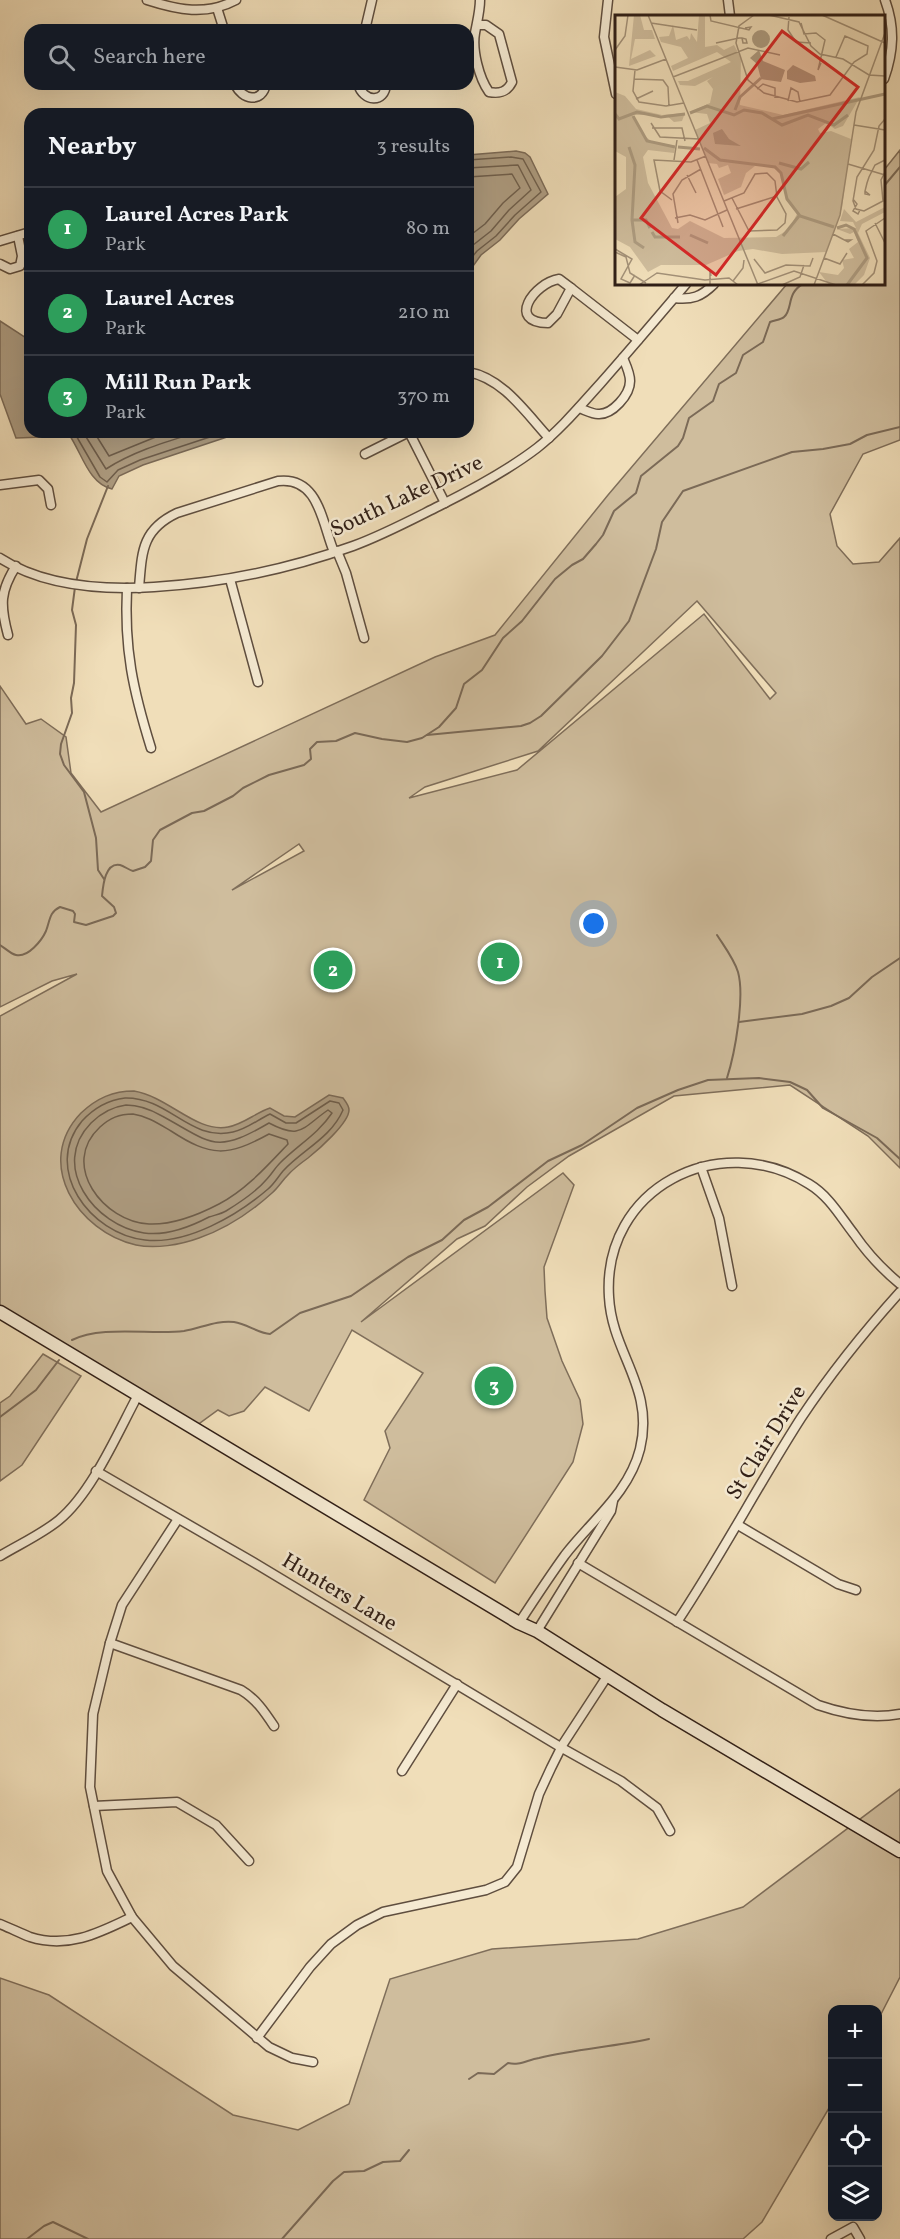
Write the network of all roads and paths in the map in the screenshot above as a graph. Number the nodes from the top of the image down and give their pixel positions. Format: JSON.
{"nodes":[{"id":1,"x":147,"y":0,"type":"edge"},
{"id":2,"x":236,"y":0,"type":"edge"},
{"id":3,"x":372,"y":0,"type":"edge"},
{"id":4,"x":480,"y":0,"type":"edge"},
{"id":5,"x":608,"y":0,"type":"edge"},
{"id":6,"x":728,"y":0,"type":"edge"},
{"id":7,"x":885,"y":0,"type":"edge"},
{"id":8,"x":217,"y":8,"type":"junction"},
{"id":9,"x":730,"y":15,"type":"edge"},
{"id":10,"x":222,"y":24,"type":"edge"},
{"id":11,"x":366,"y":24,"type":"edge"},
{"id":12,"x":477,"y":25,"type":"junction"},
{"id":13,"x":885,"y":75,"type":"edge"},
{"id":14,"x":615,"y":89,"type":"edge"},
{"id":15,"x":238,"y":90,"type":"edge"},
{"id":16,"x":265,"y":90,"type":"edge"},
{"id":17,"x":360,"y":90,"type":"edge"},
{"id":18,"x":384,"y":90,"type":"edge"},
{"id":19,"x":24,"y":234,"type":"edge"},
{"id":20,"x":18,"y":236,"type":"junction"},
{"id":21,"x":0,"y":241,"type":"edge"},
{"id":22,"x":0,"y":264,"type":"edge"},
{"id":23,"x":685,"y":285,"type":"edge"},
{"id":24,"x":713,"y":285,"type":"edge"},
{"id":25,"x":571,"y":288,"type":"junction"},
{"id":26,"x":674,"y":298,"type":"junction"},
{"id":27,"x":638,"y":340,"type":"junction"},
{"id":28,"x":623,"y":358,"type":"junction"},
{"id":29,"x":474,"y":374,"type":"edge"},
{"id":30,"x":579,"y":408,"type":"junction"},
{"id":31,"x":397,"y":438,"type":"edge"},
{"id":32,"x":412,"y":438,"type":"edge"},
{"id":33,"x":549,"y":438,"type":"junction"},
{"id":34,"x":365,"y":454,"type":"dead end"},
{"id":35,"x":0,"y":485,"type":"edge"},
{"id":36,"x":445,"y":503,"type":"junction"},
{"id":37,"x":51,"y":505,"type":"dead end"},
{"id":38,"x":336,"y":552,"type":"junction"},
{"id":39,"x":0,"y":558,"type":"edge"},
{"id":40,"x":16,"y":566,"type":"junction"},
{"id":41,"x":230,"y":579,"type":"junction"},
{"id":42,"x":127,"y":588,"type":"junction"},
{"id":43,"x":139,"y":588,"type":"junction"},
{"id":44,"x":8,"y":635,"type":"dead end"},
{"id":45,"x":364,"y":638,"type":"dead end"},
{"id":46,"x":258,"y":682,"type":"dead end"},
{"id":47,"x":151,"y":748,"type":"dead end"},
{"id":48,"x":701,"y":1167,"type":"junction"},
{"id":49,"x":900,"y":1284,"type":"edge"},
{"id":50,"x":732,"y":1286,"type":"dead end"},
{"id":51,"x":900,"y":1292,"type":"edge"},
{"id":52,"x":0,"y":1312,"type":"edge"},
{"id":53,"x":138,"y":1395,"type":"junction"},
{"id":54,"x":96,"y":1471,"type":"junction"},
{"id":55,"x":613,"y":1501,"type":"junction"},
{"id":56,"x":178,"y":1519,"type":"junction"},
{"id":57,"x":738,"y":1525,"type":"junction"},
{"id":58,"x":0,"y":1556,"type":"edge"},
{"id":59,"x":578,"y":1563,"type":"junction"},
{"id":60,"x":856,"y":1590,"type":"dead end"},
{"id":61,"x":677,"y":1622,"type":"junction"},
{"id":62,"x":519,"y":1623,"type":"junction"},
{"id":63,"x":537,"y":1631,"type":"junction"},
{"id":64,"x":110,"y":1643,"type":"junction"},
{"id":65,"x":608,"y":1675,"type":"junction"},
{"id":66,"x":457,"y":1684,"type":"junction"},
{"id":67,"x":900,"y":1714,"type":"edge"},
{"id":68,"x":274,"y":1726,"type":"dead end"},
{"id":69,"x":562,"y":1748,"type":"junction"},
{"id":70,"x":402,"y":1771,"type":"dead end"},
{"id":71,"x":94,"y":1806,"type":"junction"},
{"id":72,"x":670,"y":1831,"type":"dead end"},
{"id":73,"x":900,"y":1851,"type":"edge"},
{"id":74,"x":249,"y":1861,"type":"dead end"},
{"id":75,"x":132,"y":1917,"type":"junction"},
{"id":76,"x":0,"y":1924,"type":"edge"},
{"id":77,"x":257,"y":2038,"type":"junction"},
{"id":78,"x":313,"y":2062,"type":"dead end"},
{"id":79,"x":831,"y":2239,"type":"edge"},
{"id":80,"x":861,"y":2239,"type":"edge"}],
"edges":[{"from":1,"to":8,"type":"street"},
{"from":2,"to":8,"type":"street"},
{"from":3,"to":11,"type":"street"},
{"from":4,"to":12,"type":"street"},
{"from":5,"to":14,"type":"street"},
{"from":6,"to":9,"type":"street"},
{"from":7,"to":13,"type":"street"},
{"from":8,"to":10,"type":"street"},
{"from":12,"to":12,"type":"street"},
{"from":15,"to":16,"type":"street"},
{"from":17,"to":18,"type":"street"},
{"from":19,"to":20,"type":"street"},
{"from":20,"to":21,"type":"street"},
{"from":20,"to":22,"type":"street"},
{"from":23,"to":26,"type":"street","name":"South Lake Drive"},
{"from":24,"to":26,"type":"street"},
{"from":25,"to":25,"type":"street"},
{"from":25,"to":27,"type":"street"},
{"from":26,"to":27,"type":"street","name":"South Lake Drive"},
{"from":27,"to":28,"type":"street","name":"South Lake Drive"},
{"from":28,"to":30,"type":"street","name":"South Lake Drive"},
{"from":28,"to":30,"type":"street"},
{"from":29,"to":33,"type":"street"},
{"from":30,"to":33,"type":"street","name":"South Lake Drive"},
{"from":31,"to":34,"type":"street"},
{"from":32,"to":36,"type":"street"},
{"from":33,"to":36,"type":"street","name":"South Lake Drive"},
{"from":35,"to":37,"type":"street"},
{"from":36,"to":38,"type":"street","name":"South Lake Drive"},
{"from":38,"to":41,"type":"street","name":"South Lake Drive"},
{"from":38,"to":43,"type":"street"},
{"from":38,"to":45,"type":"street"},
{"from":39,"to":40,"type":"street","name":"South Lake Drive"},
{"from":40,"to":42,"type":"street","name":"South Lake Drive"},
{"from":40,"to":44,"type":"street"},
{"from":41,"to":43,"type":"street","name":"South Lake Drive"},
{"from":41,"to":46,"type":"street"},
{"from":42,"to":43,"type":"street","name":"South Lake Drive"},
{"from":42,"to":47,"type":"street"},
{"from":48,"to":49,"type":"street"},
{"from":48,"to":50,"type":"street"},
{"from":48,"to":55,"type":"street"},
{"from":51,"to":57,"type":"street","name":"St Clair Drive"},
{"from":52,"to":53,"type":"main road"},
{"from":53,"to":54,"type":"street"},
{"from":53,"to":62,"type":"main road"},
{"from":54,"to":56,"type":"street","name":"Hunters Lane"},
{"from":54,"to":58,"type":"street"},
{"from":55,"to":59,"type":"street"},
{"from":55,"to":62,"type":"street"},
{"from":56,"to":64,"type":"street"},
{"from":56,"to":66,"type":"street","name":"Hunters Lane"},
{"from":57,"to":60,"type":"street"},
{"from":57,"to":61,"type":"street","name":"St Clair Drive"},
{"from":59,"to":61,"type":"street"},
{"from":59,"to":63,"type":"street"},
{"from":61,"to":67,"type":"street"},
{"from":62,"to":63,"type":"main road"},
{"from":63,"to":65,"type":"main road"},
{"from":64,"to":68,"type":"street"},
{"from":64,"to":71,"type":"street"},
{"from":65,"to":69,"type":"street"},
{"from":65,"to":73,"type":"main road"},
{"from":66,"to":69,"type":"street","name":"Hunters Lane"},
{"from":66,"to":70,"type":"street"},
{"from":69,"to":72,"type":"street","name":"Hunters Lane"},
{"from":69,"to":77,"type":"street"},
{"from":71,"to":74,"type":"street"},
{"from":71,"to":75,"type":"street"},
{"from":75,"to":76,"type":"street"},
{"from":75,"to":77,"type":"street"},
{"from":77,"to":78,"type":"street"},
{"from":79,"to":80,"type":"street"}]}
